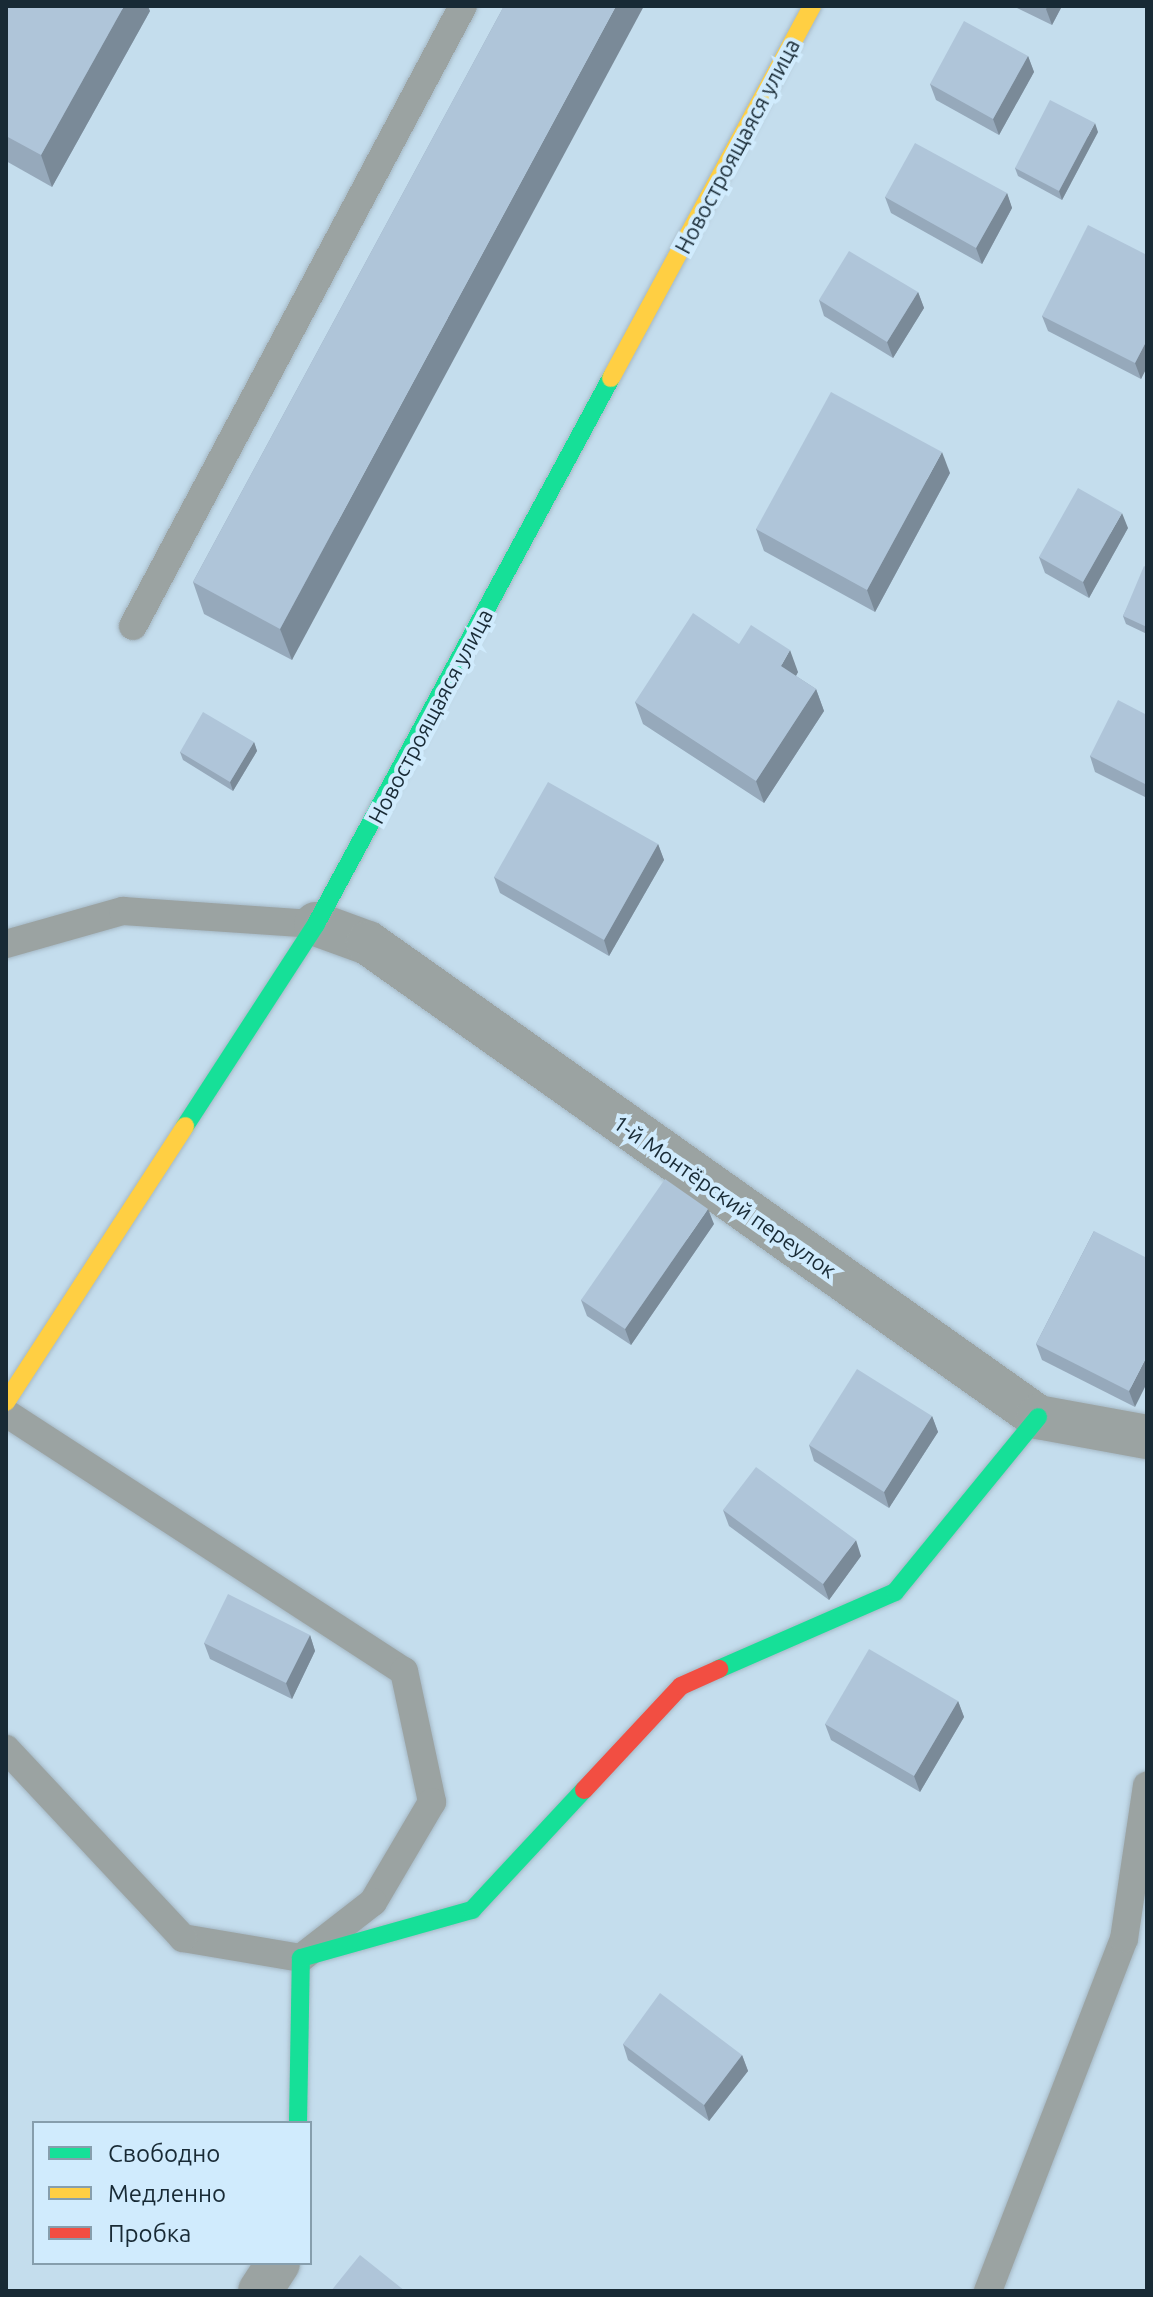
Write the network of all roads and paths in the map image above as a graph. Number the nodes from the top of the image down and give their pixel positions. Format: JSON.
{"nodes":[{"id":1,"x":463,"y":6,"type":"edge"},
{"id":2,"x":812,"y":6,"type":"edge"},
{"id":3,"x":133,"y":626,"type":"dead end"},
{"id":4,"x":316,"y":924,"type":"junction"},
{"id":5,"x":6,"y":944,"type":"edge"},
{"id":6,"x":6,"y":1402,"type":"edge"},
{"id":7,"x":6,"y":1413,"type":"edge"},
{"id":8,"x":1038,"y":1417,"type":"junction"},
{"id":9,"x":1147,"y":1437,"type":"edge"},
{"id":10,"x":6,"y":1749,"type":"edge"},
{"id":11,"x":1147,"y":1786,"type":"edge"},
{"id":12,"x":301,"y":1958,"type":"junction"},
{"id":13,"x":298,"y":2121,"type":"edge"},
{"id":14,"x":277,"y":2265,"type":"edge"},
{"id":15,"x":260,"y":2291,"type":"edge"},
{"id":16,"x":988,"y":2291,"type":"edge"}],
"edges":[{"from":1,"to":3,"type":"lane"},
{"from":2,"to":4,"type":"street","name":"Новостроящаяся улица"},
{"from":4,"to":5,"type":"lane"},
{"from":4,"to":6,"type":"street","name":"Новостроящаяся улица"},
{"from":4,"to":8,"type":"street","name":"1-й Монтёрский переулок"},
{"from":7,"to":12,"type":"lane"},
{"from":8,"to":9,"type":"street","name":"1-й Монтёрский переулок"},
{"from":8,"to":12,"type":"street"},
{"from":10,"to":12,"type":"lane"},
{"from":11,"to":16,"type":"lane"},
{"from":12,"to":13,"type":"street"},
{"from":14,"to":15,"type":"street"}]}
